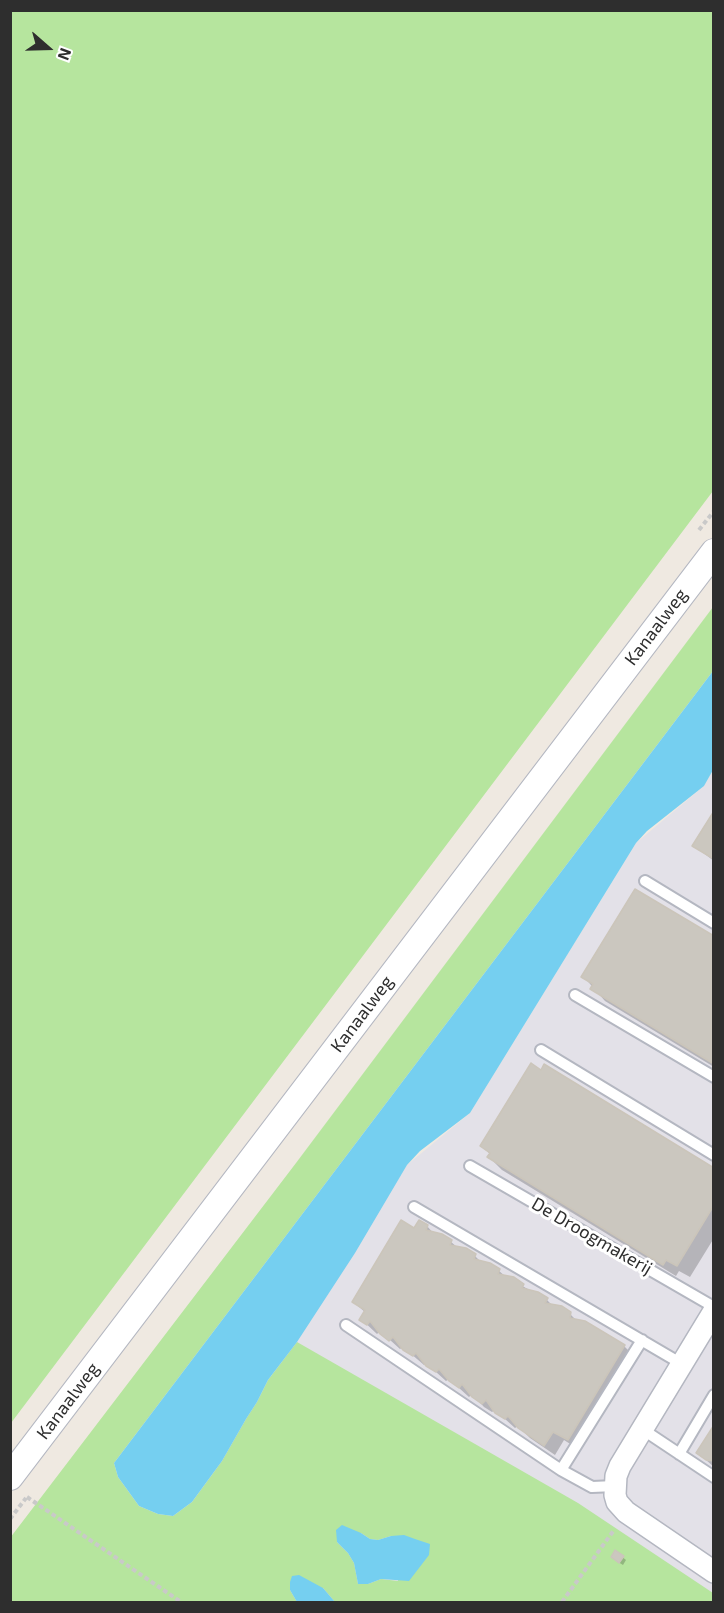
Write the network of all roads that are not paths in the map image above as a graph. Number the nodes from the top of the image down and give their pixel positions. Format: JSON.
{"nodes":[{"id":1,"x":714,"y":552,"type":"edge"},
{"id":2,"x":645,"y":881,"type":"dead end"},
{"id":3,"x":714,"y":923,"type":"edge"},
{"id":4,"x":575,"y":995,"type":"dead end"},
{"id":5,"x":541,"y":1050,"type":"dead end"},
{"id":6,"x":714,"y":1077,"type":"edge"},
{"id":7,"x":714,"y":1155,"type":"edge"},
{"id":8,"x":470,"y":1166,"type":"dead end"},
{"id":9,"x":414,"y":1207,"type":"dead end"},
{"id":10,"x":714,"y":1309,"type":"edge"},
{"id":11,"x":346,"y":1324,"type":"dead end"},
{"id":12,"x":642,"y":1340,"type":"junction"},
{"id":13,"x":682,"y":1364,"type":"junction"},
{"id":14,"x":714,"y":1395,"type":"edge"},
{"id":15,"x":642,"y":1429,"type":"junction"},
{"id":16,"x":679,"y":1454,"type":"junction"},
{"id":17,"x":561,"y":1470,"type":"junction"},
{"id":18,"x":10,"y":1477,"type":"edge"},
{"id":19,"x":714,"y":1477,"type":"edge"},
{"id":20,"x":615,"y":1486,"type":"junction"},
{"id":21,"x":714,"y":1572,"type":"edge"}],
"edges":[{"from":1,"to":18,"type":"street","name":"Kanaalweg"},
{"from":2,"to":3,"type":"lane"},
{"from":4,"to":6,"type":"lane"},
{"from":5,"to":7,"type":"lane"},
{"from":8,"to":10,"type":"lane","name":"De Droogmakerij"},
{"from":9,"to":12,"type":"lane"},
{"from":10,"to":13,"type":"street","name":"De Droogmakerij"},
{"from":11,"to":17,"type":"lane"},
{"from":12,"to":13,"type":"lane"},
{"from":12,"to":17,"type":"lane"},
{"from":13,"to":15,"type":"street","name":"De Droogmakerij"},
{"from":14,"to":16,"type":"lane"},
{"from":15,"to":16,"type":"lane"},
{"from":15,"to":20,"type":"street","name":"De Droogmakerij"},
{"from":16,"to":19,"type":"lane"},
{"from":17,"to":20,"type":"lane"},
{"from":20,"to":21,"type":"street"}]}
